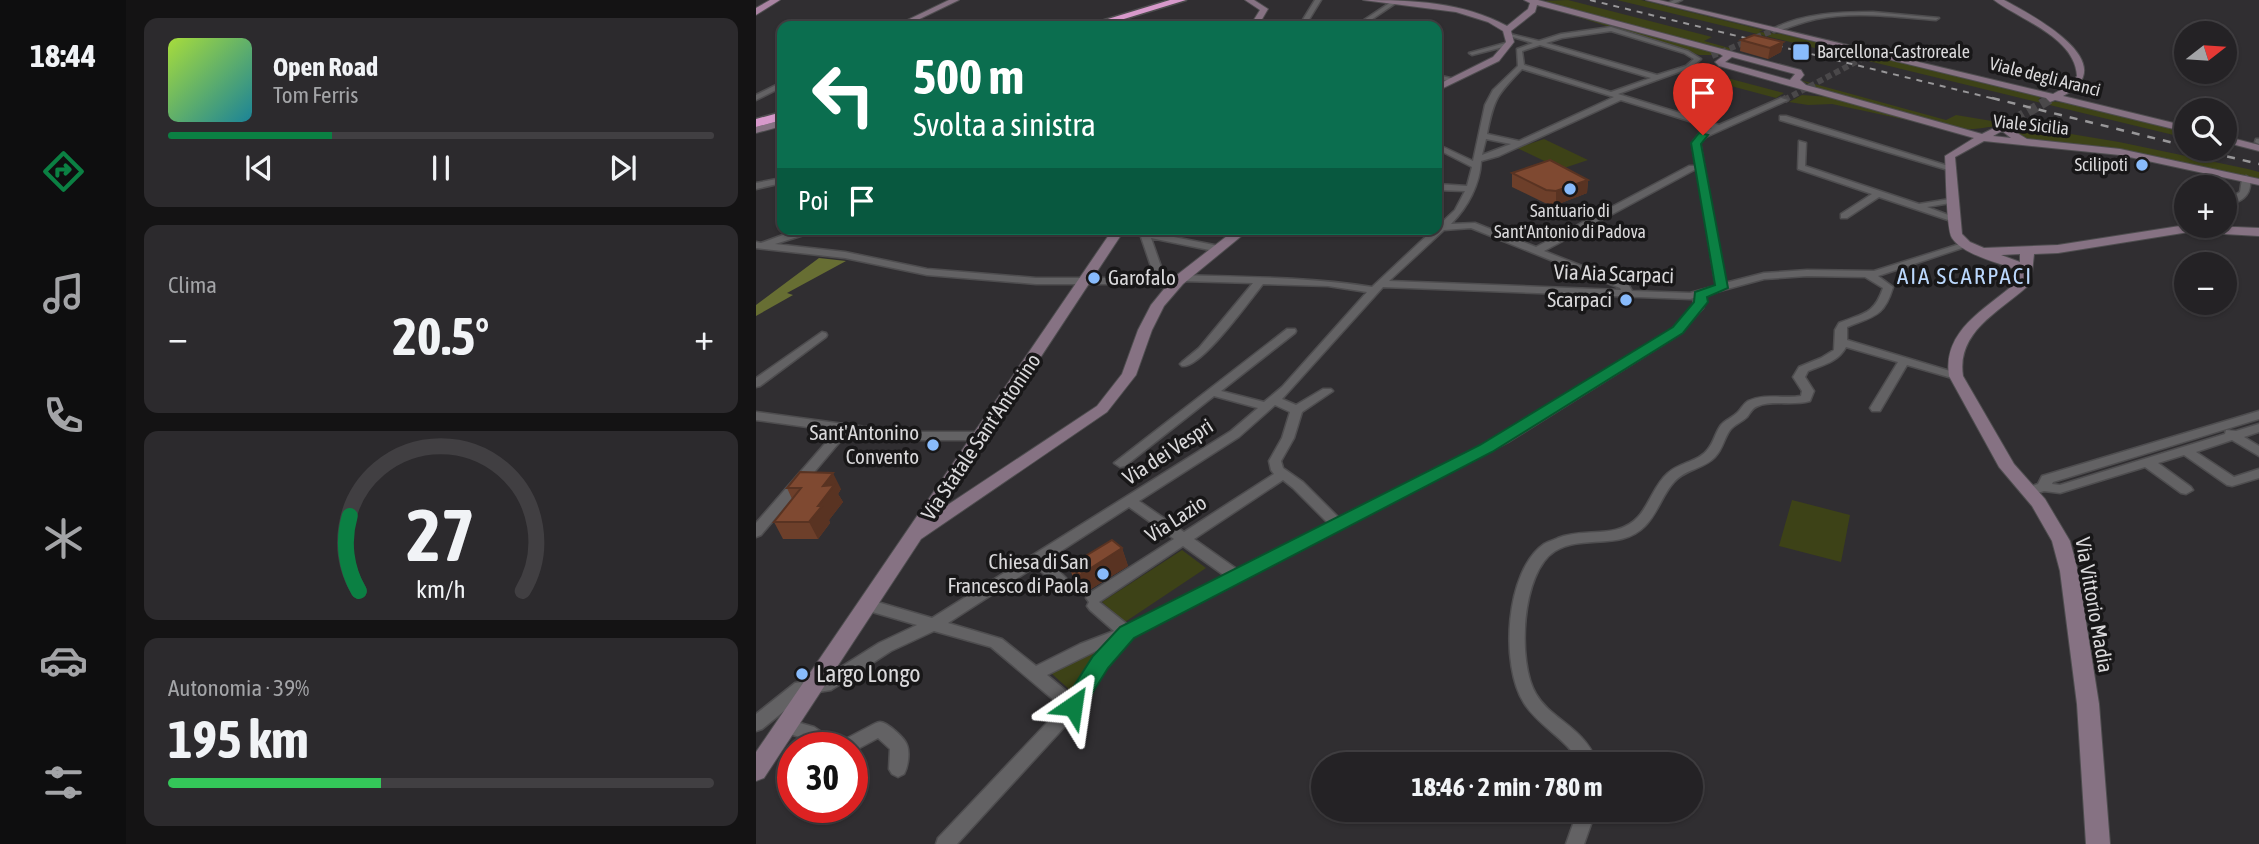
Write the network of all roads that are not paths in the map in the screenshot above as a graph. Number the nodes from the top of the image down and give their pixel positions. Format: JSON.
{"nodes":[{"id":1,"x":776,"y":0,"type":"edge"},
{"id":2,"x":956,"y":0,"type":"edge"},
{"id":3,"x":1181,"y":0,"type":"edge"},
{"id":4,"x":1248,"y":0,"type":"edge"},
{"id":5,"x":1318,"y":0,"type":"edge"},
{"id":6,"x":1367,"y":0,"type":"edge"},
{"id":7,"x":1650,"y":0,"type":"edge"},
{"id":8,"x":1679,"y":0,"type":"edge"},
{"id":9,"x":1998,"y":0,"type":"edge"},
{"id":10,"x":1532,"y":1,"type":"edge"},
{"id":11,"x":1393,"y":3,"type":"junction"},
{"id":12,"x":1669,"y":4,"type":"junction"},
{"id":13,"x":756,"y":12,"type":"edge"},
{"id":14,"x":1936,"y":18,"type":"dead end"},
{"id":15,"x":910,"y":21,"type":"edge"},
{"id":16,"x":1108,"y":21,"type":"edge"},
{"id":17,"x":1257,"y":21,"type":"edge"},
{"id":18,"x":1305,"y":21,"type":"edge"},
{"id":19,"x":1366,"y":21,"type":"edge"},
{"id":20,"x":1774,"y":30,"type":"junction"},
{"id":21,"x":1508,"y":39,"type":"junction"},
{"id":22,"x":1541,"y":42,"type":"junction"},
{"id":23,"x":1519,"y":50,"type":"junction"},
{"id":24,"x":1731,"y":55,"type":"junction"},
{"id":25,"x":1712,"y":56,"type":"tunnel mouth"},
{"id":26,"x":1698,"y":59,"type":"junction"},
{"id":27,"x":1490,"y":62,"type":"junction"},
{"id":28,"x":1521,"y":66,"type":"junction"},
{"id":29,"x":1442,"y":78,"type":"edge"},
{"id":30,"x":1658,"y":78,"type":"junction"},
{"id":31,"x":1452,"y":80,"type":"junction"},
{"id":32,"x":1442,"y":85,"type":"edge"},
{"id":33,"x":777,"y":87,"type":"edge"},
{"id":34,"x":1804,"y":87,"type":"junction"},
{"id":35,"x":1611,"y":94,"type":"junction"},
{"id":36,"x":1621,"y":97,"type":"junction"},
{"id":37,"x":756,"y":98,"type":"edge"},
{"id":38,"x":2052,"y":98,"type":"junction"},
{"id":39,"x":1784,"y":100,"type":"tunnel mouth"},
{"id":40,"x":777,"y":117,"type":"edge"},
{"id":41,"x":1783,"y":118,"type":"dead end"},
{"id":42,"x":756,"y":123,"type":"edge"},
{"id":43,"x":777,"y":125,"type":"edge"},
{"id":44,"x":2174,"y":126,"type":"edge"},
{"id":45,"x":1720,"y":128,"type":"junction"},
{"id":46,"x":2000,"y":128,"type":"junction"},
{"id":47,"x":1954,"y":130,"type":"junction"},
{"id":48,"x":756,"y":131,"type":"edge"},
{"id":49,"x":1483,"y":135,"type":"junction"},
{"id":50,"x":2237,"y":142,"type":"edge"},
{"id":51,"x":1518,"y":143,"type":"junction"},
{"id":52,"x":1975,"y":143,"type":"junction"},
{"id":53,"x":1802,"y":144,"type":"dead end"},
{"id":54,"x":2031,"y":144,"type":"junction"},
{"id":55,"x":1442,"y":148,"type":"edge"},
{"id":56,"x":2259,"y":148,"type":"edge"},
{"id":57,"x":1478,"y":162,"type":"junction"},
{"id":58,"x":1700,"y":168,"type":"junction"},
{"id":59,"x":1951,"y":168,"type":"junction"},
{"id":60,"x":2246,"y":179,"type":"junction"},
{"id":61,"x":777,"y":182,"type":"edge"},
{"id":62,"x":2259,"y":182,"type":"edge"},
{"id":63,"x":756,"y":186,"type":"edge"},
{"id":64,"x":1442,"y":187,"type":"edge"},
{"id":65,"x":1471,"y":189,"type":"junction"},
{"id":66,"x":1879,"y":193,"type":"junction"},
{"id":67,"x":2237,"y":198,"type":"edge"},
{"id":68,"x":1954,"y":200,"type":"junction"},
{"id":69,"x":1919,"y":206,"type":"junction"},
{"id":70,"x":1844,"y":216,"type":"dead end"},
{"id":71,"x":1954,"y":219,"type":"junction"},
{"id":72,"x":1462,"y":226,"type":"junction"},
{"id":73,"x":1444,"y":228,"type":"joint"},
{"id":74,"x":2237,"y":230,"type":"edge"},
{"id":75,"x":2174,"y":232,"type":"edge"},
{"id":76,"x":2259,"y":232,"type":"edge"},
{"id":77,"x":791,"y":235,"type":"edge"},
{"id":78,"x":1115,"y":235,"type":"edge"},
{"id":79,"x":1145,"y":235,"type":"edge"},
{"id":80,"x":1157,"y":235,"type":"edge"},
{"id":81,"x":1236,"y":235,"type":"edge"},
{"id":82,"x":1436,"y":235,"type":"edge"},
{"id":83,"x":1966,"y":245,"type":"junction"},
{"id":84,"x":759,"y":247,"type":"edge"},
{"id":85,"x":1219,"y":249,"type":"junction"},
{"id":86,"x":1538,"y":250,"type":"junction"},
{"id":87,"x":1521,"y":251,"type":"dead end"},
{"id":88,"x":2027,"y":260,"type":"junction"},
{"id":89,"x":1869,"y":275,"type":"junction"},
{"id":90,"x":1180,"y":279,"type":"junction"},
{"id":91,"x":1261,"y":279,"type":"junction"},
{"id":92,"x":1161,"y":280,"type":"junction"},
{"id":93,"x":1084,"y":282,"type":"junction"},
{"id":94,"x":1376,"y":287,"type":"junction"},
{"id":95,"x":1721,"y":288,"type":"junction"},
{"id":96,"x":1628,"y":292,"type":"junction"},
{"id":97,"x":1700,"y":295,"type":"junction"},
{"id":98,"x":1291,"y":331,"type":"dead end"},
{"id":99,"x":822,"y":335,"type":"dead end"},
{"id":100,"x":1841,"y":342,"type":"junction"},
{"id":101,"x":1904,"y":360,"type":"junction"},
{"id":102,"x":1186,"y":364,"type":"dead end"},
{"id":103,"x":1956,"y":376,"type":"junction"},
{"id":104,"x":756,"y":384,"type":"edge"},
{"id":105,"x":1327,"y":391,"type":"dead end"},
{"id":106,"x":1213,"y":392,"type":"junction"},
{"id":107,"x":1270,"y":403,"type":"junction"},
{"id":108,"x":1876,"y":408,"type":"dead end"},
{"id":109,"x":1297,"y":411,"type":"junction"},
{"id":110,"x":2259,"y":415,"type":"edge"},
{"id":111,"x":756,"y":416,"type":"edge"},
{"id":112,"x":2221,"y":427,"type":"junction"},
{"id":113,"x":845,"y":428,"type":"junction"},
{"id":114,"x":2259,"y":428,"type":"edge"},
{"id":115,"x":2234,"y":435,"type":"junction"},
{"id":116,"x":980,"y":436,"type":"junction"},
{"id":117,"x":2185,"y":450,"type":"junction"},
{"id":118,"x":2259,"y":452,"type":"edge"},
{"id":119,"x":2147,"y":462,"type":"junction"},
{"id":120,"x":1120,"y":463,"type":"dead end"},
{"id":121,"x":2259,"y":473,"type":"edge"},
{"id":122,"x":1282,"y":475,"type":"junction"},
{"id":123,"x":2036,"y":489,"type":"junction"},
{"id":124,"x":2186,"y":490,"type":"dead end"},
{"id":125,"x":1130,"y":501,"type":"junction"},
{"id":126,"x":1337,"y":524,"type":"junction"},
{"id":127,"x":756,"y":532,"type":"edge"},
{"id":128,"x":915,"y":535,"type":"junction"},
{"id":129,"x":1184,"y":539,"type":"junction"},
{"id":130,"x":1038,"y":560,"type":"junction"},
{"id":131,"x":1236,"y":576,"type":"junction"},
{"id":132,"x":1059,"y":578,"type":"dead end"},
{"id":133,"x":867,"y":605,"type":"junction"},
{"id":134,"x":936,"y":623,"type":"junction"},
{"id":135,"x":1127,"y":633,"type":"junction"},
{"id":136,"x":972,"y":635,"type":"joint"},
{"id":137,"x":1014,"y":655,"type":"joint"},
{"id":138,"x":1035,"y":674,"type":"junction"},
{"id":139,"x":813,"y":685,"type":"junction"},
{"id":140,"x":1073,"y":706,"type":"junction"},
{"id":141,"x":756,"y":724,"type":"edge"},
{"id":142,"x":783,"y":730,"type":"junction"},
{"id":143,"x":808,"y":732,"type":"edge"},
{"id":144,"x":868,"y":735,"type":"edge"},
{"id":145,"x":1581,"y":752,"type":"edge"},
{"id":146,"x":898,"y":769,"type":"dead end"},
{"id":147,"x":756,"y":771,"type":"edge"},
{"id":148,"x":1583,"y":822,"type":"edge"},
{"id":149,"x":945,"y":844,"type":"edge"},
{"id":150,"x":1575,"y":844,"type":"edge"},
{"id":151,"x":2098,"y":844,"type":"edge"}],
"edges":[{"from":1,"to":13,"type":"main road"},
{"from":2,"to":15,"type":"street"},
{"from":3,"to":16,"type":"highway"},
{"from":4,"to":17,"type":"street"},
{"from":5,"to":18,"type":"street"},
{"from":6,"to":11,"type":"street"},
{"from":7,"to":12,"type":"street","name":"Viale degli Aranci"},
{"from":8,"to":12,"type":"street"},
{"from":9,"to":38,"type":"street"},
{"from":10,"to":21,"type":"street"},
{"from":10,"to":24,"type":"street","name":"Viale Sicilia"},
{"from":11,"to":19,"type":"street"},
{"from":11,"to":21,"type":"street"},
{"from":12,"to":20,"type":"street","name":"Viale degli Aranci"},
{"from":14,"to":20,"type":"street"},
{"from":20,"to":38,"type":"street","name":"Viale degli Aranci"},
{"from":21,"to":22,"type":"street"},
{"from":21,"to":23,"type":"street"},
{"from":21,"to":27,"type":"street"},
{"from":21,"to":27,"type":"street"},
{"from":22,"to":23,"type":"street"},
{"from":22,"to":26,"type":"street"},
{"from":22,"to":30,"type":"street"},
{"from":23,"to":28,"type":"street"},
{"from":24,"to":34,"type":"street","name":"Viale Sicilia"},
{"from":24,"to":34,"type":"street","name":"Viale Sicilia"},
{"from":25,"to":26,"type":"street"},
{"from":26,"to":30,"type":"street"},
{"from":27,"to":31,"type":"street"},
{"from":28,"to":35,"type":"street"},
{"from":28,"to":49,"type":"street","name":"Via dei Vespri"},
{"from":29,"to":31,"type":"street"},
{"from":30,"to":35,"type":"street"},
{"from":31,"to":32,"type":"street"},
{"from":33,"to":37,"type":"street"},
{"from":34,"to":47,"type":"street","name":"Viale Sicilia"},
{"from":35,"to":36,"type":"street"},
{"from":36,"to":45,"type":"street"},
{"from":36,"to":51,"type":"street"},
{"from":38,"to":44,"type":"street","name":"Viale degli Aranci"},
{"from":39,"to":45,"type":"street"},
{"from":40,"to":42,"type":"highway"},
{"from":41,"to":59,"type":"street"},
{"from":43,"to":48,"type":"street"},
{"from":45,"to":58,"type":"street"},
{"from":46,"to":47,"type":"street"},
{"from":46,"to":52,"type":"street"},
{"from":46,"to":54,"type":"street"},
{"from":47,"to":52,"type":"street","name":"Viale Sicilia"},
{"from":49,"to":51,"type":"street"},
{"from":49,"to":57,"type":"street","name":"Via dei Vespri"},
{"from":50,"to":56,"type":"street"},
{"from":51,"to":57,"type":"street"},
{"from":52,"to":54,"type":"street","name":"Viale Sicilia"},
{"from":52,"to":59,"type":"street"},
{"from":53,"to":66,"type":"street"},
{"from":54,"to":60,"type":"street","name":"Viale Sicilia"},
{"from":55,"to":57,"type":"street"},
{"from":57,"to":65,"type":"street","name":"Via dei Vespri"},
{"from":58,"to":86,"type":"street"},
{"from":58,"to":95,"type":"street"},
{"from":59,"to":68,"type":"street"},
{"from":60,"to":62,"type":"street","name":"Viale Sicilia"},
{"from":60,"to":67,"type":"street"},
{"from":61,"to":63,"type":"street"},
{"from":64,"to":65,"type":"street"},
{"from":65,"to":73,"type":"street","name":"Via dei Vespri"},
{"from":66,"to":69,"type":"street"},
{"from":66,"to":70,"type":"street"},
{"from":68,"to":69,"type":"street"},
{"from":68,"to":71,"type":"street"},
{"from":69,"to":71,"type":"street"},
{"from":71,"to":83,"type":"street"},
{"from":72,"to":73,"type":"street"},
{"from":72,"to":86,"type":"street"},
{"from":72,"to":87,"type":"street"},
{"from":74,"to":76,"type":"street"},
{"from":75,"to":88,"type":"street"},
{"from":77,"to":84,"type":"street"},
{"from":78,"to":93,"type":"street","name":"Via Statale Sant'Antonino"},
{"from":79,"to":92,"type":"street"},
{"from":80,"to":85,"type":"street"},
{"from":81,"to":85,"type":"street"},
{"from":82,"to":94,"type":"street","name":"Via dei Vespri"},
{"from":83,"to":88,"type":"street"},
{"from":83,"to":89,"type":"street","name":"Via Aia Scarpaci"},
{"from":84,"to":93,"type":"street","name":"Via Aia Scarpaci"},
{"from":85,"to":90,"type":"street"},
{"from":86,"to":96,"type":"street"},
{"from":88,"to":103,"type":"street"},
{"from":89,"to":95,"type":"street","name":"Via Aia Scarpaci"},
{"from":89,"to":100,"type":"street"},
{"from":90,"to":91,"type":"street","name":"Via Aia Scarpaci"},
{"from":90,"to":92,"type":"street","name":"Via Aia Scarpaci"},
{"from":90,"to":128,"type":"street"},
{"from":91,"to":94,"type":"street","name":"Via Aia Scarpaci"},
{"from":91,"to":102,"type":"street"},
{"from":92,"to":93,"type":"street","name":"Via Aia Scarpaci"},
{"from":93,"to":116,"type":"street","name":"Via Statale Sant'Antonino"},
{"from":94,"to":96,"type":"street","name":"Via Aia Scarpaci"},
{"from":94,"to":107,"type":"street","name":"Via dei Vespri"},
{"from":95,"to":97,"type":"street","name":"Via Aia Scarpaci"},
{"from":96,"to":97,"type":"street","name":"Via Aia Scarpaci"},
{"from":97,"to":126,"type":"street"},
{"from":98,"to":106,"type":"street"},
{"from":99,"to":104,"type":"street"},
{"from":100,"to":101,"type":"street"},
{"from":100,"to":145,"type":"street"},
{"from":101,"to":103,"type":"street"},
{"from":101,"to":108,"type":"street"},
{"from":103,"to":123,"type":"street","name":"Via Vittorio Madia"},
{"from":105,"to":109,"type":"street"},
{"from":106,"to":107,"type":"street"},
{"from":106,"to":120,"type":"street"},
{"from":107,"to":109,"type":"street"},
{"from":107,"to":125,"type":"street","name":"Via dei Vespri"},
{"from":109,"to":122,"type":"street"},
{"from":110,"to":112,"type":"street"},
{"from":111,"to":113,"type":"street"},
{"from":112,"to":115,"type":"street"},
{"from":112,"to":123,"type":"street"},
{"from":113,"to":116,"type":"street"},
{"from":113,"to":127,"type":"street"},
{"from":114,"to":115,"type":"street"},
{"from":115,"to":117,"type":"street"},
{"from":115,"to":118,"type":"street"},
{"from":116,"to":128,"type":"street","name":"Via Statale Sant'Antonino"},
{"from":117,"to":119,"type":"street"},
{"from":117,"to":121,"type":"street"},
{"from":119,"to":123,"type":"street"},
{"from":119,"to":124,"type":"street"},
{"from":122,"to":126,"type":"street"},
{"from":122,"to":129,"type":"street","name":"Via Lazio"},
{"from":123,"to":151,"type":"street","name":"Via Vittorio Madia"},
{"from":125,"to":129,"type":"street"},
{"from":125,"to":130,"type":"street","name":"Via dei Vespri"},
{"from":126,"to":131,"type":"street"},
{"from":128,"to":133,"type":"street","name":"Via Statale Sant'Antonino"},
{"from":129,"to":131,"type":"street"},
{"from":129,"to":135,"type":"street","name":"Via Lazio"},
{"from":130,"to":132,"type":"street"},
{"from":130,"to":134,"type":"street","name":"Via dei Vespri"},
{"from":131,"to":135,"type":"street"},
{"from":133,"to":134,"type":"street"},
{"from":133,"to":139,"type":"street","name":"Via Statale Sant'Antonino"},
{"from":134,"to":136,"type":"street"},
{"from":134,"to":139,"type":"street","name":"Via dei Vespri"},
{"from":135,"to":138,"type":"street"},
{"from":135,"to":140,"type":"street"},
{"from":136,"to":137,"type":"street"},
{"from":137,"to":138,"type":"street"},
{"from":138,"to":140,"type":"street"},
{"from":139,"to":141,"type":"street"},
{"from":139,"to":142,"type":"street"},
{"from":140,"to":149,"type":"street"},
{"from":142,"to":143,"type":"street"},
{"from":142,"to":147,"type":"street"},
{"from":144,"to":146,"type":"street"},
{"from":148,"to":150,"type":"street"}]}
